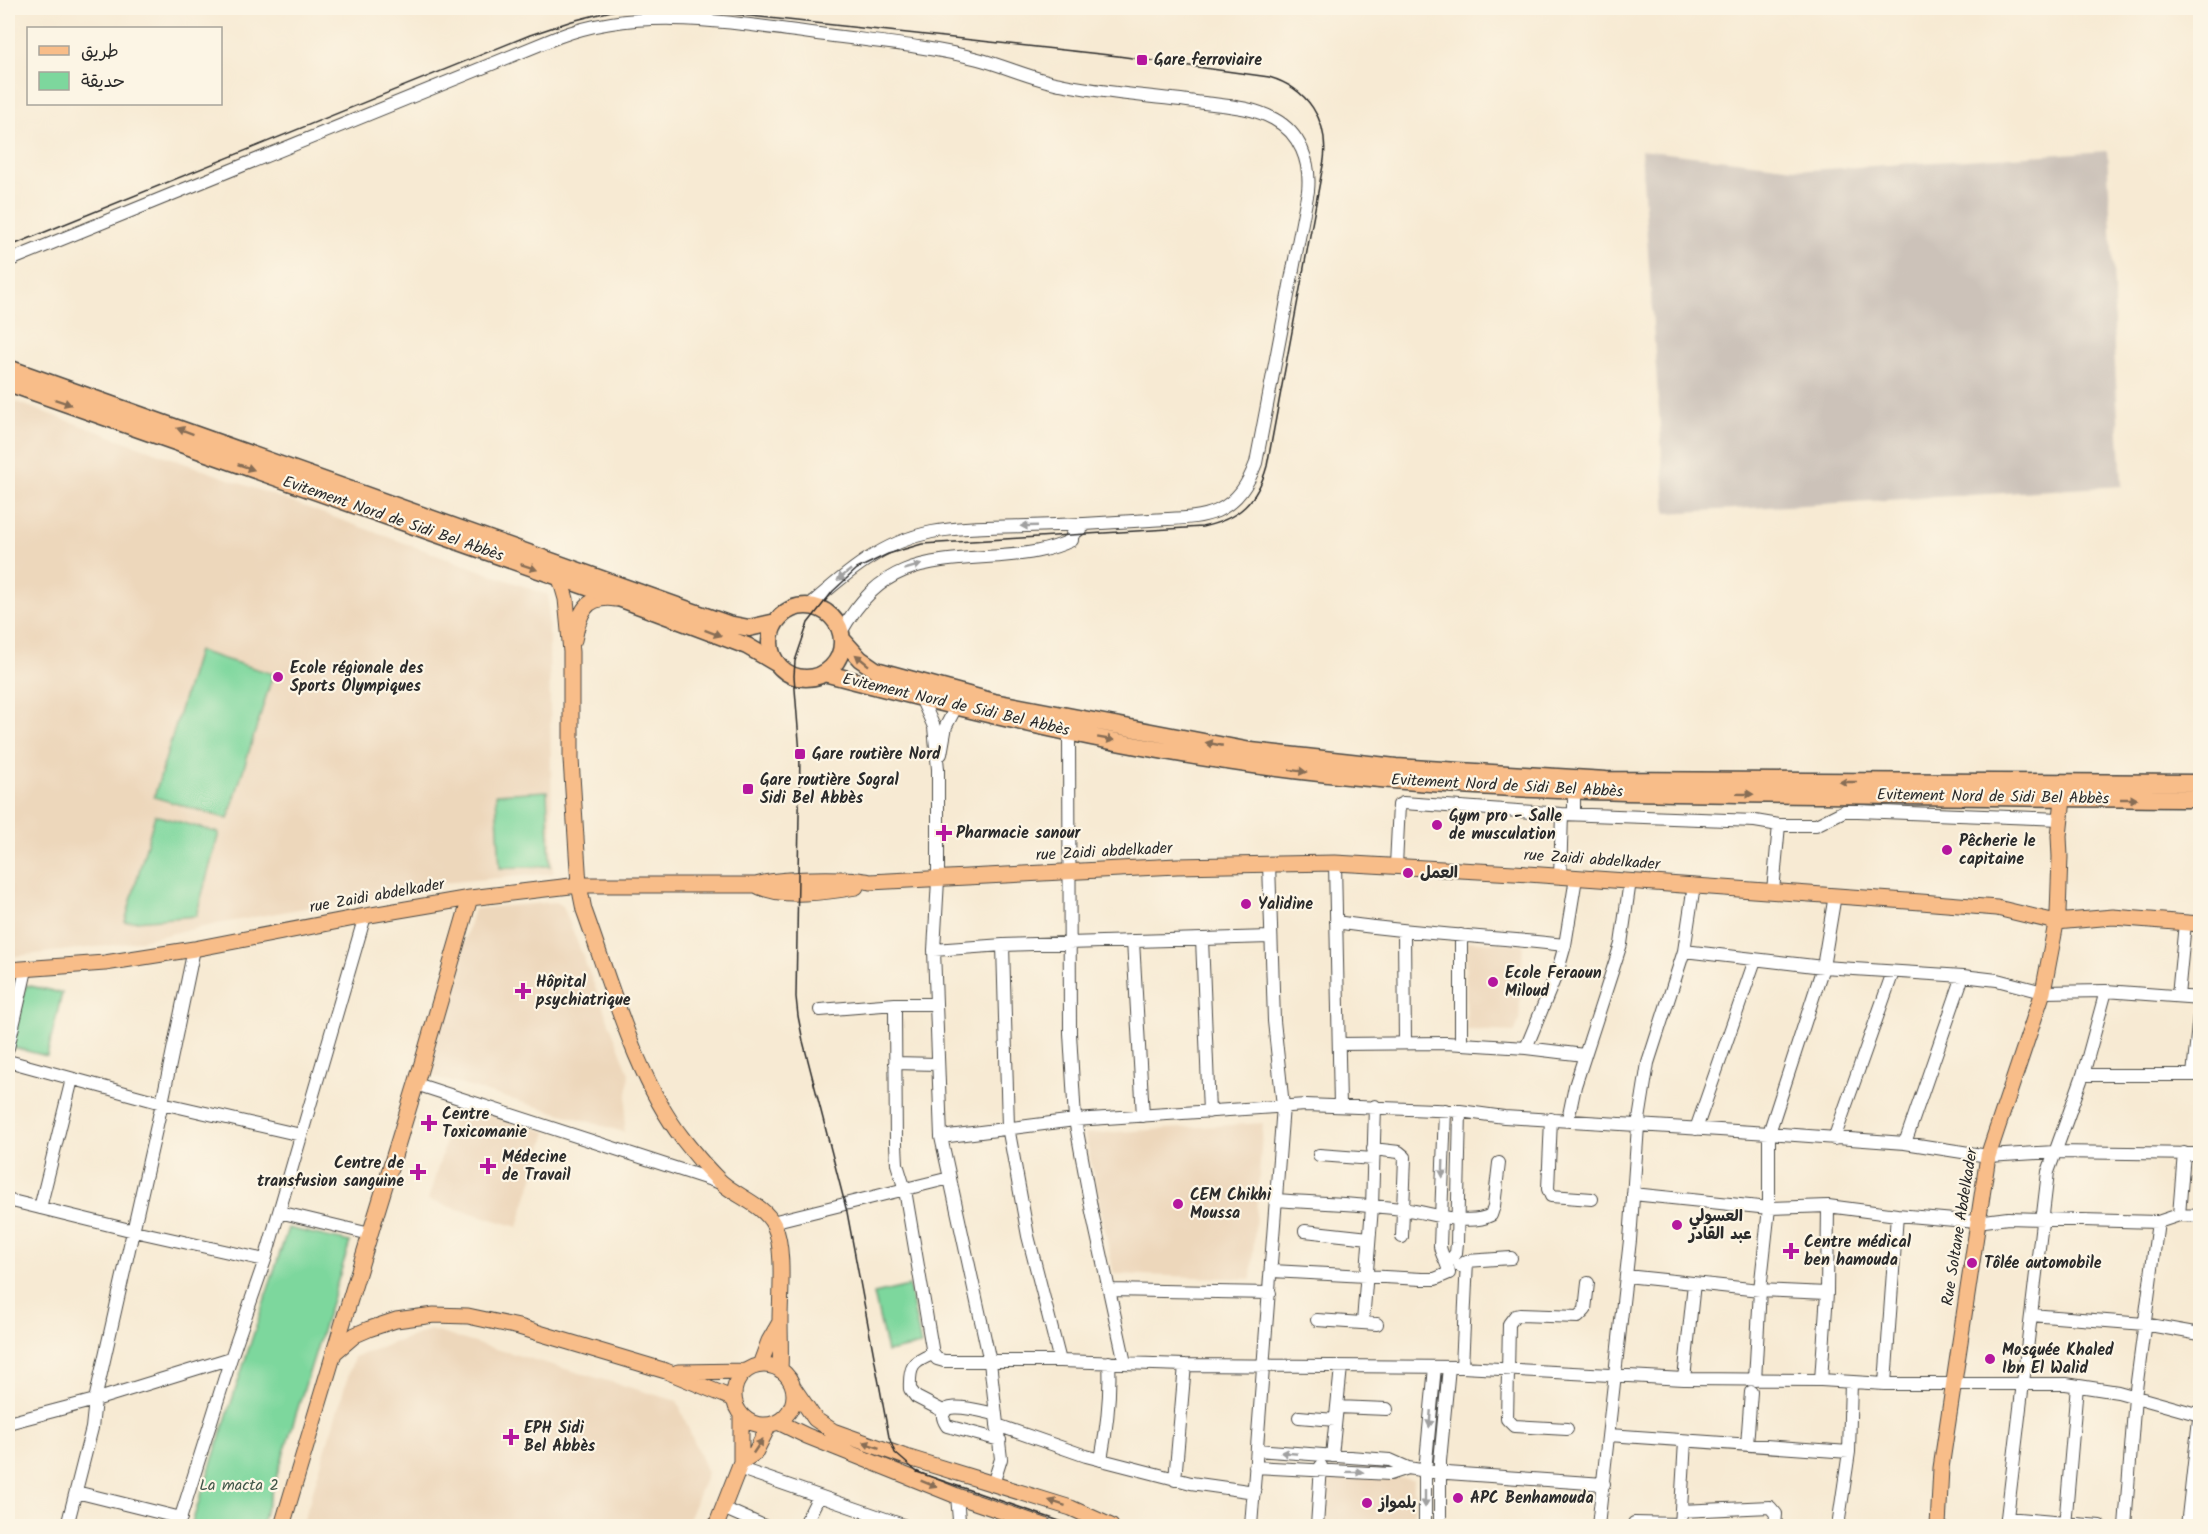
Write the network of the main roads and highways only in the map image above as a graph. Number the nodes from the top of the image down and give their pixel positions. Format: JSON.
{"nodes":[{"id":1,"x":8,"y":368,"type":"edge"},
{"id":2,"x":8,"y":383,"type":"edge"},
{"id":3,"x":560,"y":578,"type":"junction"},
{"id":4,"x":624,"y":600,"type":"junction"},
{"id":5,"x":776,"y":622,"type":"junction"},
{"id":6,"x":841,"y":635,"type":"junction"},
{"id":7,"x":572,"y":652,"type":"junction"},
{"id":8,"x":776,"y":663,"type":"junction"},
{"id":9,"x":824,"y":673,"type":"junction"},
{"id":10,"x":2200,"y":783,"type":"edge"},
{"id":11,"x":2063,"y":799,"type":"junction"},
{"id":12,"x":2200,"y":799,"type":"edge"},
{"id":13,"x":579,"y":885,"type":"junction"},
{"id":14,"x":470,"y":898,"type":"junction"},
{"id":15,"x":2056,"y":922,"type":"junction"},
{"id":16,"x":2193,"y":924,"type":"edge"},
{"id":17,"x":8,"y":970,"type":"edge"},
{"id":18,"x":780,"y":1322,"type":"junction"},
{"id":19,"x":334,"y":1353,"type":"junction"},
{"id":20,"x":753,"y":1368,"type":"junction"},
{"id":21,"x":780,"y":1370,"type":"junction"},
{"id":22,"x":666,"y":1371,"type":"junction"},
{"id":23,"x":793,"y":1387,"type":"junction"},
{"id":24,"x":734,"y":1399,"type":"junction"},
{"id":25,"x":741,"y":1414,"type":"junction"},
{"id":26,"x":774,"y":1423,"type":"junction"},
{"id":27,"x":739,"y":1465,"type":"junction"},
{"id":28,"x":282,"y":1527,"type":"edge"},
{"id":29,"x":716,"y":1527,"type":"edge"},
{"id":30,"x":1045,"y":1527,"type":"edge"},
{"id":31,"x":1111,"y":1527,"type":"edge"},
{"id":32,"x":1938,"y":1527,"type":"edge"}],
"edges":[{"from":5,"to":1,"type":"highway","name":"Evitement Nord de Sidi Bel Abbès","one_way":true},
{"from":2,"to":3,"type":"highway","name":"Evitement Nord de Sidi Bel Abbès","one_way":true},
{"from":3,"to":4,"type":"highway","name":"Evitement Nord de Sidi Bel Abbès"},
{"from":3,"to":7,"type":"main road"},
{"from":4,"to":7,"type":"main road"},
{"from":4,"to":8,"type":"highway","name":"Evitement Nord de Sidi Bel Abbès","one_way":true},
{"from":5,"to":6,"type":"highway"},
{"from":5,"to":8,"type":"highway"},
{"from":6,"to":9,"type":"highway"},
{"from":10,"to":6,"type":"highway","name":"Evitement Nord de Sidi Bel Abbès","one_way":true},
{"from":7,"to":13,"type":"main road"},
{"from":8,"to":9,"type":"highway"},
{"from":9,"to":11,"type":"highway","name":"Evitement Nord de Sidi Bel Abbès","one_way":true},
{"from":11,"to":12,"type":"highway","name":"Evitement Nord de Sidi Bel Abbès","one_way":true},
{"from":11,"to":15,"type":"main road","name":"Rue Soltane Abdelkader"},
{"from":13,"to":14,"type":"main road","name":"rue Zaidi abdelkader"},
{"from":13,"to":15,"type":"main road","name":"rue Zaidi abdelkader"},
{"from":13,"to":18,"type":"main road"},
{"from":14,"to":17,"type":"main road","name":"rue Zaidi abdelkader"},
{"from":14,"to":19,"type":"main road"},
{"from":15,"to":16,"type":"main road","name":"rue Zaidi abdelkader"},
{"from":15,"to":32,"type":"main road","name":"Rue Soltane Abdelkader"},
{"from":18,"to":20,"type":"main road"},
{"from":18,"to":21,"type":"main road"},
{"from":19,"to":22,"type":"main road"},
{"from":19,"to":28,"type":"main road"},
{"from":20,"to":21,"type":"main road"},
{"from":20,"to":22,"type":"main road"},
{"from":20,"to":24,"type":"main road"},
{"from":21,"to":23,"type":"main road"},
{"from":22,"to":24,"type":"main road"},
{"from":23,"to":26,"type":"main road"},
{"from":31,"to":23,"type":"main road","one_way":true},
{"from":24,"to":25,"type":"main road"},
{"from":25,"to":26,"type":"main road"},
{"from":25,"to":27,"type":"main road"},
{"from":27,"to":26,"type":"main road","one_way":true},
{"from":26,"to":30,"type":"main road","one_way":true},
{"from":27,"to":29,"type":"main road"}]}
